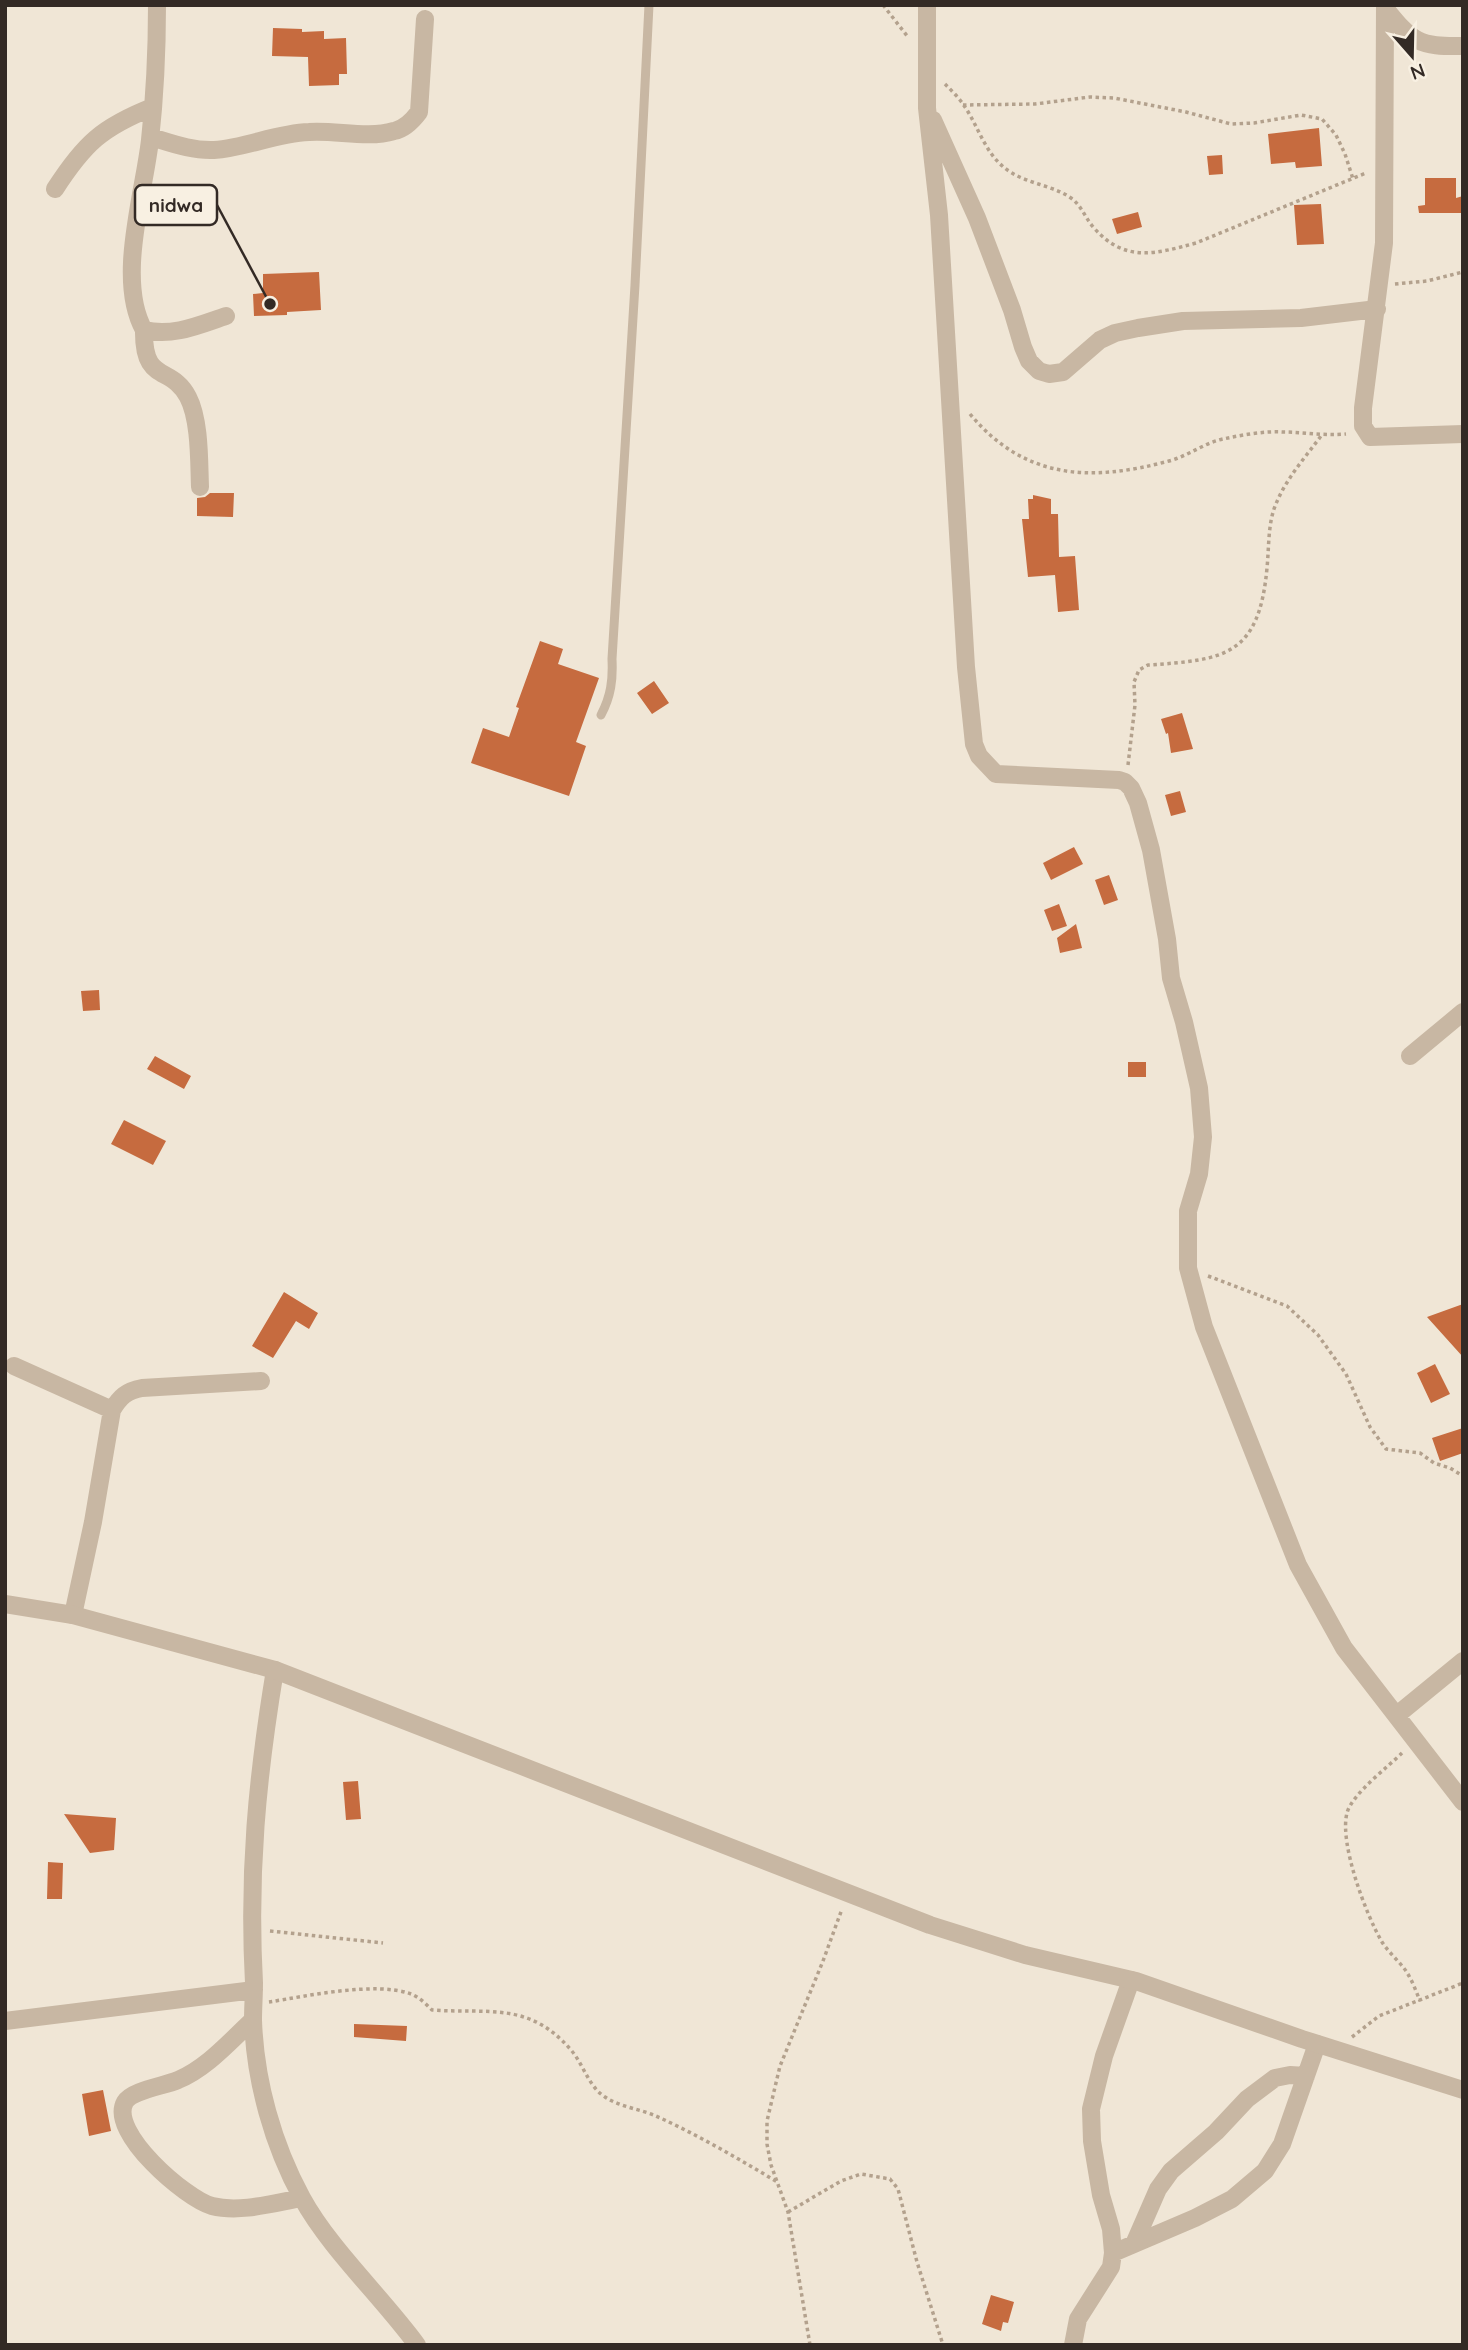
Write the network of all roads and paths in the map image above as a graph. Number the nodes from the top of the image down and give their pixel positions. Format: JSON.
{"nodes":[{"id":1,"x":158,"y":5,"type":"edge"},
{"id":2,"x":649,"y":5,"type":"edge"},
{"id":3,"x":883,"y":5,"type":"edge"},
{"id":4,"x":927,"y":5,"type":"edge"},
{"id":5,"x":1385,"y":6,"type":"edge"},
{"id":6,"x":425,"y":19,"type":"dead end"},
{"id":7,"x":1463,"y":46,"type":"edge"},
{"id":8,"x":927,"y":61,"type":"junction"},
{"id":9,"x":963,"y":105,"type":"junction"},
{"id":10,"x":153,"y":107,"type":"junction"},
{"id":11,"x":927,"y":108,"type":"junction"},
{"id":12,"x":151,"y":137,"type":"junction"},
{"id":13,"x":1386,"y":165,"type":"junction"},
{"id":14,"x":1353,"y":179,"type":"junction"},
{"id":15,"x":55,"y":189,"type":"dead end"},
{"id":16,"x":1463,"y":272,"type":"edge"},
{"id":17,"x":1379,"y":286,"type":"junction"},
{"id":18,"x":1377,"y":309,"type":"junction"},
{"id":19,"x":226,"y":316,"type":"dead end"},
{"id":20,"x":144,"y":330,"type":"junction"},
{"id":21,"x":948,"y":388,"type":"junction"},
{"id":22,"x":1364,"y":431,"type":"junction"},
{"id":23,"x":1463,"y":434,"type":"edge"},
{"id":24,"x":1321,"y":436,"type":"junction"},
{"id":25,"x":200,"y":487,"type":"dead end"},
{"id":26,"x":601,"y":715,"type":"dead end"},
{"id":27,"x":1125,"y":782,"type":"junction"},
{"id":28,"x":1463,"y":1012,"type":"edge"},
{"id":29,"x":1410,"y":1056,"type":"dead end"},
{"id":30,"x":1188,"y":1268,"type":"junction"},
{"id":31,"x":14,"y":1366,"type":"dead end"},
{"id":32,"x":261,"y":1381,"type":"dead end"},
{"id":33,"x":112,"y":1410,"type":"junction"},
{"id":34,"x":1463,"y":1476,"type":"edge"},
{"id":35,"x":5,"y":1605,"type":"edge"},
{"id":36,"x":73,"y":1615,"type":"junction"},
{"id":37,"x":1463,"y":1661,"type":"edge"},
{"id":38,"x":275,"y":1670,"type":"junction"},
{"id":39,"x":1397,"y":1715,"type":"junction"},
{"id":40,"x":1416,"y":1740,"type":"junction"},
{"id":41,"x":1463,"y":1802,"type":"edge"},
{"id":42,"x":847,"y":1894,"type":"junction"},
{"id":43,"x":251,"y":1927,"type":"junction"},
{"id":44,"x":383,"y":1943,"type":"dead end"},
{"id":45,"x":1131,"y":1980,"type":"junction"},
{"id":46,"x":1463,"y":1983,"type":"edge"},
{"id":47,"x":1420,"y":2001,"type":"junction"},
{"id":48,"x":254,"y":2005,"type":"junction"},
{"id":49,"x":5,"y":2021,"type":"edge"},
{"id":50,"x":1317,"y":2044,"type":"junction"},
{"id":51,"x":1338,"y":2050,"type":"junction"},
{"id":52,"x":1306,"y":2076,"type":"junction"},
{"id":53,"x":1463,"y":2090,"type":"edge"},
{"id":54,"x":779,"y":2183,"type":"junction"},
{"id":55,"x":302,"y":2198,"type":"junction"},
{"id":56,"x":789,"y":2212,"type":"junction"},
{"id":57,"x":1134,"y":2244,"type":"junction"},
{"id":58,"x":1113,"y":2253,"type":"junction"},
{"id":59,"x":417,"y":2345,"type":"edge"},
{"id":60,"x":810,"y":2345,"type":"edge"},
{"id":61,"x":943,"y":2345,"type":"edge"},
{"id":62,"x":1073,"y":2345,"type":"edge"}],
"edges":[{"from":1,"to":10,"type":"street"},
{"from":2,"to":26,"type":"lane"},
{"from":3,"to":8,"type":"path"},
{"from":4,"to":8,"type":"street"},
{"from":5,"to":7,"type":"street"},
{"from":5,"to":13,"type":"street"},
{"from":6,"to":12,"type":"street"},
{"from":8,"to":9,"type":"path"},
{"from":8,"to":11,"type":"street"},
{"from":9,"to":14,"type":"path"},
{"from":9,"to":14,"type":"path"},
{"from":10,"to":12,"type":"street"},
{"from":10,"to":15,"type":"street"},
{"from":11,"to":18,"type":"street"},
{"from":11,"to":21,"type":"street"},
{"from":12,"to":20,"type":"street"},
{"from":13,"to":14,"type":"path"},
{"from":13,"to":17,"type":"street"},
{"from":16,"to":17,"type":"path"},
{"from":17,"to":18,"type":"street"},
{"from":18,"to":22,"type":"street"},
{"from":19,"to":20,"type":"street"},
{"from":20,"to":25,"type":"street"},
{"from":21,"to":24,"type":"path"},
{"from":21,"to":27,"type":"street"},
{"from":22,"to":23,"type":"street"},
{"from":22,"to":24,"type":"path"},
{"from":24,"to":27,"type":"path"},
{"from":27,"to":30,"type":"street"},
{"from":28,"to":29,"type":"street"},
{"from":30,"to":34,"type":"path"},
{"from":30,"to":39,"type":"street"},
{"from":31,"to":33,"type":"street"},
{"from":32,"to":33,"type":"street"},
{"from":33,"to":36,"type":"street"},
{"from":35,"to":36,"type":"street"},
{"from":36,"to":38,"type":"street"},
{"from":37,"to":39,"type":"street"},
{"from":38,"to":42,"type":"street"},
{"from":38,"to":43,"type":"street"},
{"from":39,"to":40,"type":"street"},
{"from":40,"to":41,"type":"street"},
{"from":40,"to":47,"type":"path"},
{"from":42,"to":45,"type":"street"},
{"from":42,"to":54,"type":"path"},
{"from":43,"to":44,"type":"path"},
{"from":43,"to":48,"type":"street"},
{"from":45,"to":50,"type":"street"},
{"from":45,"to":58,"type":"street"},
{"from":46,"to":47,"type":"path"},
{"from":47,"to":51,"type":"path"},
{"from":48,"to":49,"type":"street"},
{"from":48,"to":54,"type":"path"},
{"from":48,"to":55,"type":"street"},
{"from":48,"to":55,"type":"street"},
{"from":50,"to":51,"type":"street"},
{"from":50,"to":52,"type":"street"},
{"from":51,"to":53,"type":"street"},
{"from":52,"to":57,"type":"street"},
{"from":52,"to":57,"type":"street"},
{"from":54,"to":56,"type":"path"},
{"from":55,"to":59,"type":"street"},
{"from":56,"to":60,"type":"path"},
{"from":56,"to":61,"type":"path"},
{"from":57,"to":58,"type":"street"},
{"from":58,"to":62,"type":"street"}]}
